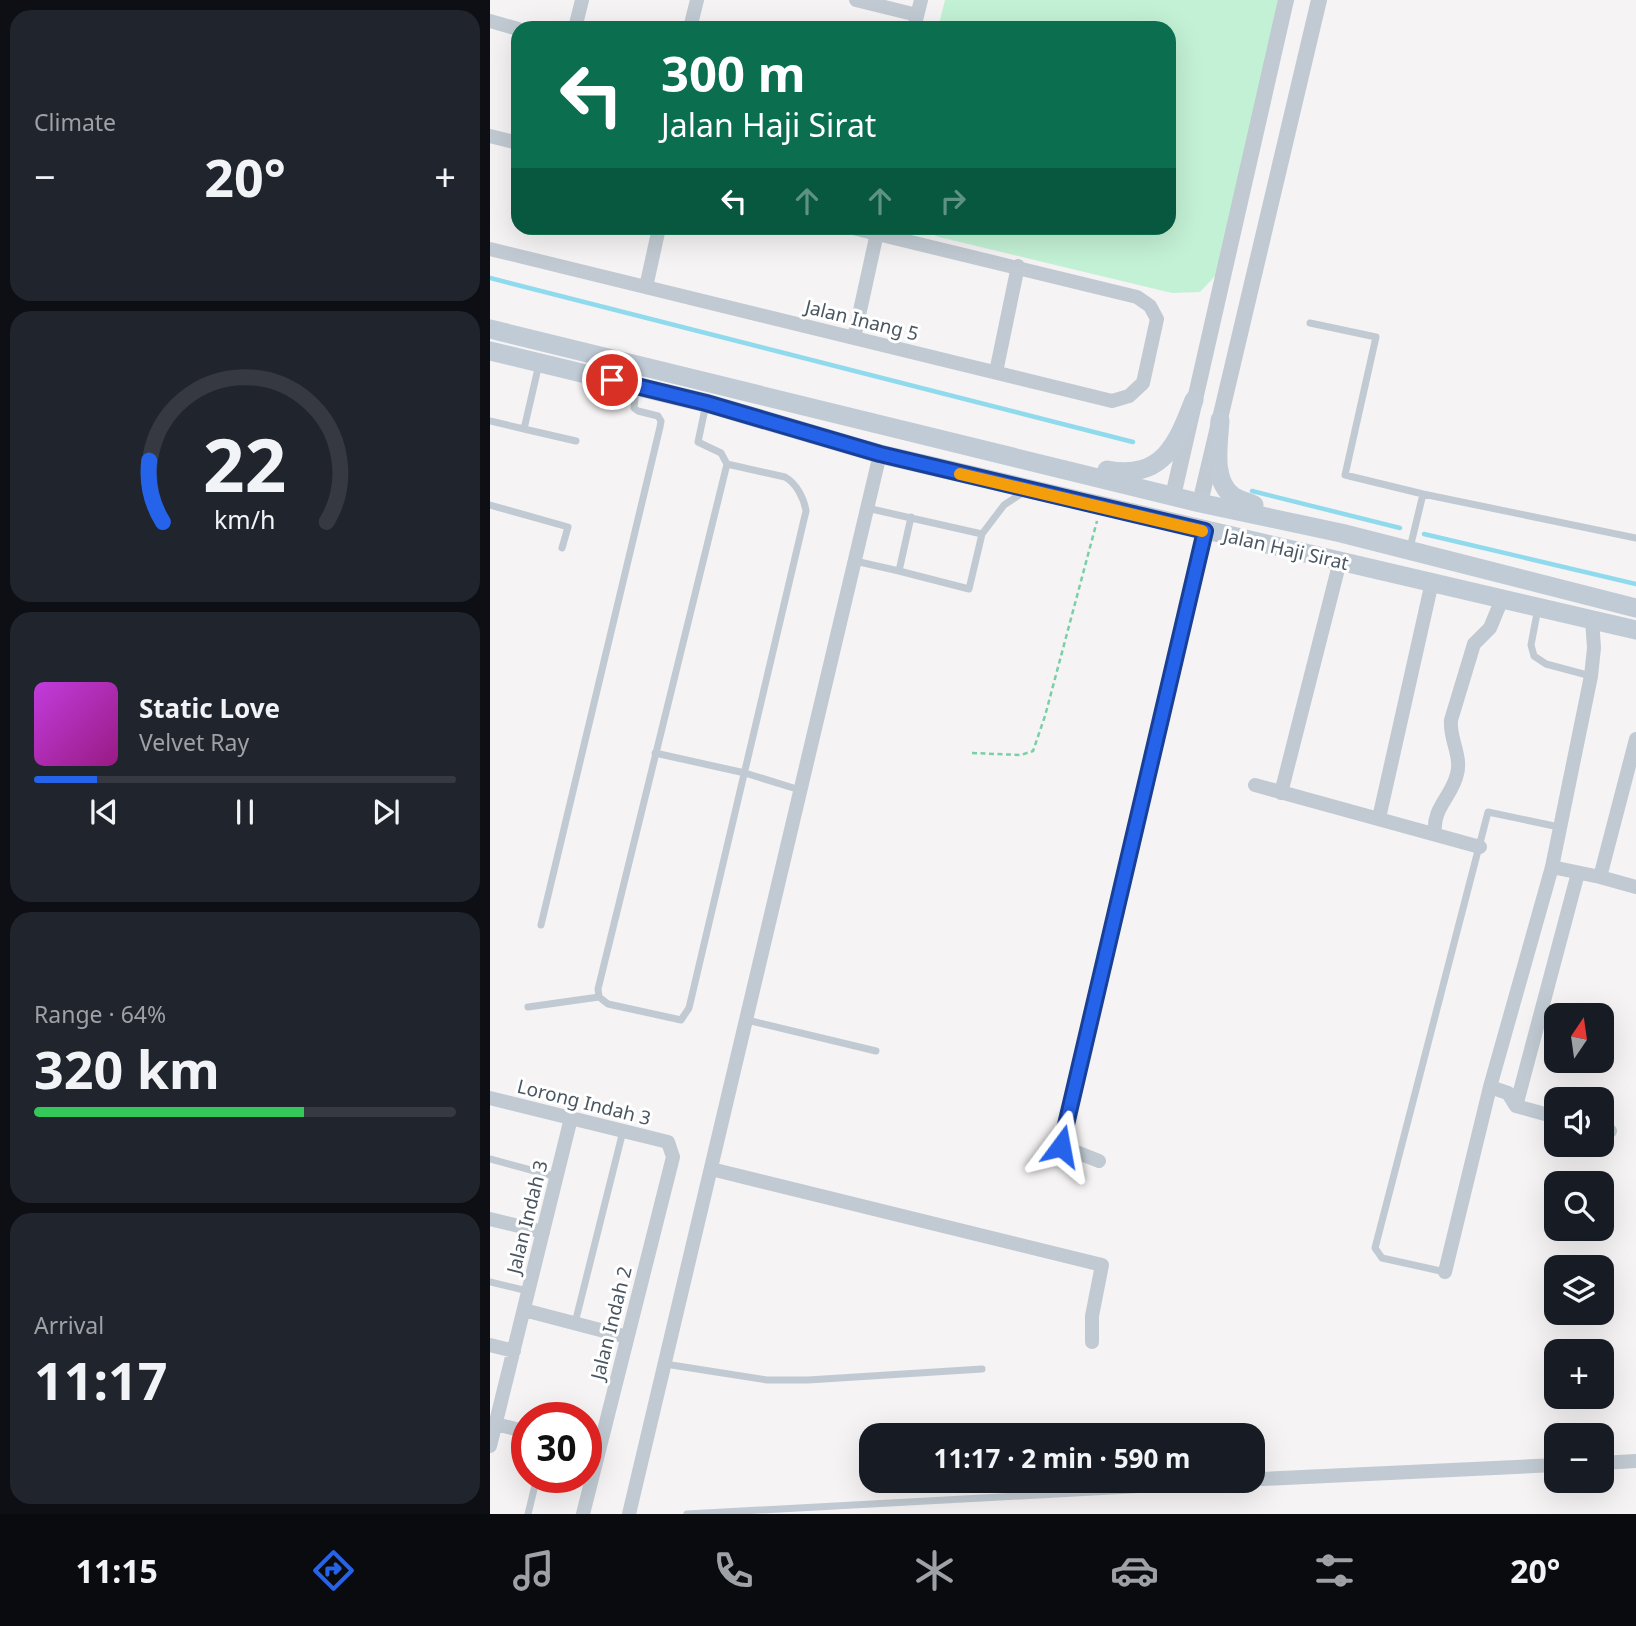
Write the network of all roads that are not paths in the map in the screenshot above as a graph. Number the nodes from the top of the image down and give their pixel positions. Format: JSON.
{"nodes":[{"id":1,"x":582,"y":0,"type":"edge"},
{"id":2,"x":696,"y":0,"type":"edge"},
{"id":3,"x":856,"y":0,"type":"edge"},
{"id":4,"x":921,"y":0,"type":"edge"},
{"id":5,"x":1286,"y":0,"type":"edge"},
{"id":6,"x":1319,"y":0,"type":"edge"},
{"id":7,"x":490,"y":21,"type":"edge"},
{"id":8,"x":577,"y":21,"type":"edge"},
{"id":9,"x":692,"y":21,"type":"edge"},
{"id":10,"x":913,"y":21,"type":"edge"},
{"id":11,"x":916,"y":21,"type":"edge"},
{"id":12,"x":511,"y":27,"type":"edge"},
{"id":13,"x":490,"y":137,"type":"edge"},
{"id":14,"x":511,"y":142,"type":"edge"},
{"id":15,"x":657,"y":235,"type":"edge"},
{"id":16,"x":865,"y":235,"type":"edge"},
{"id":17,"x":887,"y":235,"type":"edge"},
{"id":18,"x":490,"y":249,"type":"edge"},
{"id":19,"x":1018,"y":266,"type":"junction"},
{"id":20,"x":646,"y":287,"type":"junction"},
{"id":21,"x":1310,"y":323,"type":"dead end"},
{"id":22,"x":490,"y":329,"type":"edge"},
{"id":23,"x":854,"y":338,"type":"junction"},
{"id":24,"x":490,"y":351,"type":"edge"},
{"id":25,"x":539,"y":363,"type":"junction"},
{"id":26,"x":996,"y":372,"type":"junction"},
{"id":27,"x":636,"y":386,"type":"junction"},
{"id":28,"x":1194,"y":400,"type":"junction"},
{"id":29,"x":706,"y":403,"type":"junction"},
{"id":30,"x":825,"y":412,"type":"junction"},
{"id":31,"x":1220,"y":420,"type":"junction"},
{"id":32,"x":490,"y":421,"type":"edge"},
{"id":33,"x":524,"y":429,"type":"junction"},
{"id":34,"x":576,"y":442,"type":"dead end"},
{"id":35,"x":880,"y":454,"type":"junction"},
{"id":36,"x":727,"y":464,"type":"junction"},
{"id":37,"x":1027,"y":490,"type":"junction"},
{"id":38,"x":1423,"y":494,"type":"junction"},
{"id":39,"x":1186,"y":503,"type":"junction"},
{"id":40,"x":490,"y":505,"type":"edge"},
{"id":41,"x":867,"y":508,"type":"junction"},
{"id":42,"x":1100,"y":508,"type":"junction"},
{"id":43,"x":911,"y":517,"type":"junction"},
{"id":44,"x":1205,"y":531,"type":"junction"},
{"id":45,"x":1341,"y":533,"type":"junction"},
{"id":46,"x":982,"y":534,"type":"junction"},
{"id":47,"x":1636,"y":538,"type":"edge"},
{"id":48,"x":562,"y":548,"type":"dead end"},
{"id":49,"x":1409,"y":550,"type":"junction"},
{"id":50,"x":1447,"y":559,"type":"junction"},
{"id":51,"x":855,"y":561,"type":"junction"},
{"id":52,"x":1340,"y":561,"type":"junction"},
{"id":53,"x":899,"y":572,"type":"junction"},
{"id":54,"x":1432,"y":582,"type":"junction"},
{"id":55,"x":1502,"y":599,"type":"junction"},
{"id":56,"x":1539,"y":607,"type":"junction"},
{"id":57,"x":1633,"y":607,"type":"edge"},
{"id":58,"x":1592,"y":619,"type":"junction"},
{"id":59,"x":1636,"y":630,"type":"edge"},
{"id":60,"x":1591,"y":676,"type":"junction"},
{"id":61,"x":1636,"y":739,"type":"edge"},
{"id":62,"x":655,"y":752,"type":"junction"},
{"id":63,"x":746,"y":773,"type":"junction"},
{"id":64,"x":1255,"y":785,"type":"dead end"},
{"id":65,"x":800,"y":790,"type":"junction"},
{"id":66,"x":1281,"y":793,"type":"junction"},
{"id":67,"x":1379,"y":818,"type":"junction"},
{"id":68,"x":1559,"y":828,"type":"junction"},
{"id":69,"x":1434,"y":834,"type":"junction"},
{"id":70,"x":1480,"y":846,"type":"junction"},
{"id":71,"x":1552,"y":867,"type":"junction"},
{"id":72,"x":1578,"y":873,"type":"junction"},
{"id":73,"x":1600,"y":877,"type":"junction"},
{"id":74,"x":1636,"y":887,"type":"edge"},
{"id":75,"x":541,"y":925,"type":"dead end"},
{"id":76,"x":599,"y":998,"type":"junction"},
{"id":77,"x":528,"y":1007,"type":"dead end"},
{"id":78,"x":746,"y":1020,"type":"junction"},
{"id":79,"x":876,"y":1051,"type":"dead end"},
{"id":80,"x":1490,"y":1087,"type":"junction"},
{"id":81,"x":490,"y":1098,"type":"edge"},
{"id":82,"x":1516,"y":1106,"type":"junction"},
{"id":83,"x":1544,"y":1114,"type":"edge"},
{"id":84,"x":571,"y":1118,"type":"junction"},
{"id":85,"x":622,"y":1131,"type":"junction"},
{"id":86,"x":668,"y":1142,"type":"joint"},
{"id":87,"x":490,"y":1159,"type":"edge"},
{"id":88,"x":1099,"y":1161,"type":"dead end"},
{"id":89,"x":711,"y":1169,"type":"junction"},
{"id":90,"x":557,"y":1177,"type":"junction"},
{"id":91,"x":490,"y":1219,"type":"edge"},
{"id":92,"x":543,"y":1233,"type":"junction"},
{"id":93,"x":1446,"y":1272,"type":"joint"},
{"id":94,"x":490,"y":1282,"type":"edge"},
{"id":95,"x":528,"y":1291,"type":"junction"},
{"id":96,"x":524,"y":1310,"type":"junction"},
{"id":97,"x":575,"y":1324,"type":"junction"},
{"id":98,"x":627,"y":1337,"type":"junction"},
{"id":99,"x":1091,"y":1342,"type":"dead end"},
{"id":100,"x":490,"y":1345,"type":"edge"},
{"id":101,"x":514,"y":1351,"type":"junction"},
{"id":102,"x":665,"y":1364,"type":"junction"},
{"id":103,"x":982,"y":1369,"type":"dead end"},
{"id":104,"x":495,"y":1417,"type":"edge"},
{"id":105,"x":602,"y":1419,"type":"edge"},
{"id":106,"x":511,"y":1424,"type":"edge"},
{"id":107,"x":490,"y":1446,"type":"edge"},
{"id":108,"x":1636,"y":1461,"type":"edge"},
{"id":109,"x":1614,"y":1462,"type":"edge"},
{"id":110,"x":1544,"y":1466,"type":"edge"},
{"id":111,"x":1265,"y":1479,"type":"edge"},
{"id":112,"x":533,"y":1493,"type":"edge"},
{"id":113,"x":586,"y":1493,"type":"edge"},
{"id":114,"x":1074,"y":1493,"type":"edge"},
{"id":115,"x":528,"y":1514,"type":"edge"},
{"id":116,"x":583,"y":1514,"type":"edge"},
{"id":117,"x":629,"y":1514,"type":"edge"},
{"id":118,"x":687,"y":1514,"type":"edge"}],
"edges":[{"from":1,"to":8,"type":"street"},
{"from":2,"to":9,"type":"street"},
{"from":3,"to":10,"type":"street"},
{"from":4,"to":11,"type":"street"},
{"from":5,"to":28,"type":"street"},
{"from":6,"to":31,"type":"street"},
{"from":7,"to":12,"type":"street"},
{"from":13,"to":14,"type":"street"},
{"from":15,"to":20,"type":"street"},
{"from":16,"to":23,"type":"street"},
{"from":17,"to":19,"type":"street"},
{"from":18,"to":20,"type":"street","name":"Jalan Inang 5"},
{"from":19,"to":26,"type":"street"},
{"from":19,"to":26,"type":"street","name":"Jalan Inang 5"},
{"from":20,"to":23,"type":"street","name":"Jalan Inang 5"},
{"from":21,"to":38,"type":"lane"},
{"from":22,"to":30,"type":"main road","name":"Jalan Haji Sirat"},
{"from":23,"to":26,"type":"street","name":"Jalan Inang 5"},
{"from":24,"to":25,"type":"main road","name":"Jalan Haji Sirat"},
{"from":25,"to":27,"type":"main road","name":"Jalan Haji Sirat"},
{"from":25,"to":33,"type":"lane"},
{"from":27,"to":29,"type":"main road","name":"Jalan Haji Sirat"},
{"from":27,"to":75,"type":"lane"},
{"from":28,"to":30,"type":"main road"},
{"from":28,"to":39,"type":"street"},
{"from":29,"to":35,"type":"main road","name":"Jalan Haji Sirat"},
{"from":29,"to":36,"type":"lane"},
{"from":30,"to":39,"type":"main road","name":"Jalan Haji Sirat"},
{"from":31,"to":39,"type":"street"},
{"from":31,"to":45,"type":"main road"},
{"from":32,"to":33,"type":"lane"},
{"from":33,"to":34,"type":"lane"},
{"from":35,"to":37,"type":"main road","name":"Jalan Haji Sirat"},
{"from":35,"to":41,"type":"street"},
{"from":36,"to":62,"type":"lane"},
{"from":36,"to":63,"type":"lane"},
{"from":37,"to":42,"type":"main road","name":"Jalan Haji Sirat"},
{"from":37,"to":46,"type":"lane"},
{"from":38,"to":47,"type":"lane"},
{"from":38,"to":49,"type":"lane"},
{"from":39,"to":42,"type":"main road"},
{"from":39,"to":45,"type":"main road","name":"Jalan Haji Sirat"},
{"from":39,"to":54,"type":"main road"},
{"from":40,"to":48,"type":"lane"},
{"from":41,"to":43,"type":"lane"},
{"from":41,"to":51,"type":"street"},
{"from":42,"to":44,"type":"main road","name":"Jalan Haji Sirat"},
{"from":43,"to":46,"type":"lane"},
{"from":43,"to":53,"type":"lane"},
{"from":44,"to":52,"type":"main road","name":"Jalan Haji Sirat"},
{"from":44,"to":88,"type":"street"},
{"from":45,"to":49,"type":"main road","name":"Jalan Haji Sirat"},
{"from":46,"to":53,"type":"lane"},
{"from":49,"to":50,"type":"main road","name":"Jalan Haji Sirat"},
{"from":50,"to":57,"type":"main road","name":"Jalan Haji Sirat"},
{"from":50,"to":58,"type":"main road"},
{"from":51,"to":53,"type":"lane"},
{"from":51,"to":65,"type":"street"},
{"from":52,"to":54,"type":"main road","name":"Jalan Haji Sirat"},
{"from":52,"to":66,"type":"street"},
{"from":54,"to":55,"type":"main road","name":"Jalan Haji Sirat"},
{"from":54,"to":67,"type":"street"},
{"from":55,"to":56,"type":"main road","name":"Jalan Haji Sirat"},
{"from":55,"to":69,"type":"street"},
{"from":56,"to":58,"type":"main road","name":"Jalan Haji Sirat"},
{"from":56,"to":60,"type":"lane"},
{"from":58,"to":59,"type":"main road","name":"Jalan Haji Sirat"},
{"from":58,"to":60,"type":"street"},
{"from":60,"to":68,"type":"street"},
{"from":61,"to":73,"type":"street"},
{"from":62,"to":63,"type":"lane"},
{"from":62,"to":76,"type":"lane"},
{"from":63,"to":65,"type":"lane"},
{"from":63,"to":76,"type":"lane"},
{"from":64,"to":66,"type":"street"},
{"from":65,"to":78,"type":"street"},
{"from":66,"to":67,"type":"street"},
{"from":67,"to":69,"type":"street"},
{"from":68,"to":70,"type":"lane"},
{"from":68,"to":71,"type":"street"},
{"from":69,"to":70,"type":"street"},
{"from":70,"to":93,"type":"lane"},
{"from":71,"to":72,"type":"street"},
{"from":71,"to":80,"type":"street"},
{"from":72,"to":73,"type":"street"},
{"from":72,"to":82,"type":"street"},
{"from":73,"to":74,"type":"street"},
{"from":76,"to":77,"type":"lane"},
{"from":78,"to":79,"type":"lane"},
{"from":78,"to":89,"type":"street"},
{"from":80,"to":82,"type":"street"},
{"from":80,"to":93,"type":"street"},
{"from":81,"to":84,"type":"street","name":"Lorong Indah 3"},
{"from":82,"to":83,"type":"street"},
{"from":84,"to":85,"type":"street","name":"Lorong Indah 3"},
{"from":84,"to":90,"type":"street","name":"Jalan Indah 3"},
{"from":85,"to":86,"type":"street","name":"Lorong Indah 3"},
{"from":85,"to":97,"type":"lane"},
{"from":86,"to":98,"type":"street","name":"Jalan Indah 2"},
{"from":87,"to":90,"type":"lane"},
{"from":89,"to":99,"type":"street"},
{"from":89,"to":102,"type":"street"},
{"from":90,"to":92,"type":"street","name":"Jalan Indah 3"},
{"from":91,"to":92,"type":"street"},
{"from":92,"to":95,"type":"street","name":"Jalan Indah 3"},
{"from":94,"to":95,"type":"lane"},
{"from":95,"to":96,"type":"street","name":"Jalan Indah 3"},
{"from":96,"to":97,"type":"street"},
{"from":96,"to":101,"type":"street","name":"Jalan Indah 3"},
{"from":97,"to":98,"type":"street"},
{"from":98,"to":105,"type":"street","name":"Jalan Indah 2"},
{"from":100,"to":101,"type":"street"},
{"from":101,"to":104,"type":"street","name":"Jalan Indah 3"},
{"from":102,"to":103,"type":"lane"},
{"from":102,"to":117,"type":"street"},
{"from":104,"to":106,"type":"street"},
{"from":104,"to":107,"type":"street","name":"Jalan Indah 3"},
{"from":108,"to":109,"type":"street"},
{"from":110,"to":111,"type":"street"},
{"from":112,"to":115,"type":"lane"},
{"from":113,"to":116,"type":"street","name":"Jalan Indah 2"},
{"from":114,"to":118,"type":"lane"}]}
